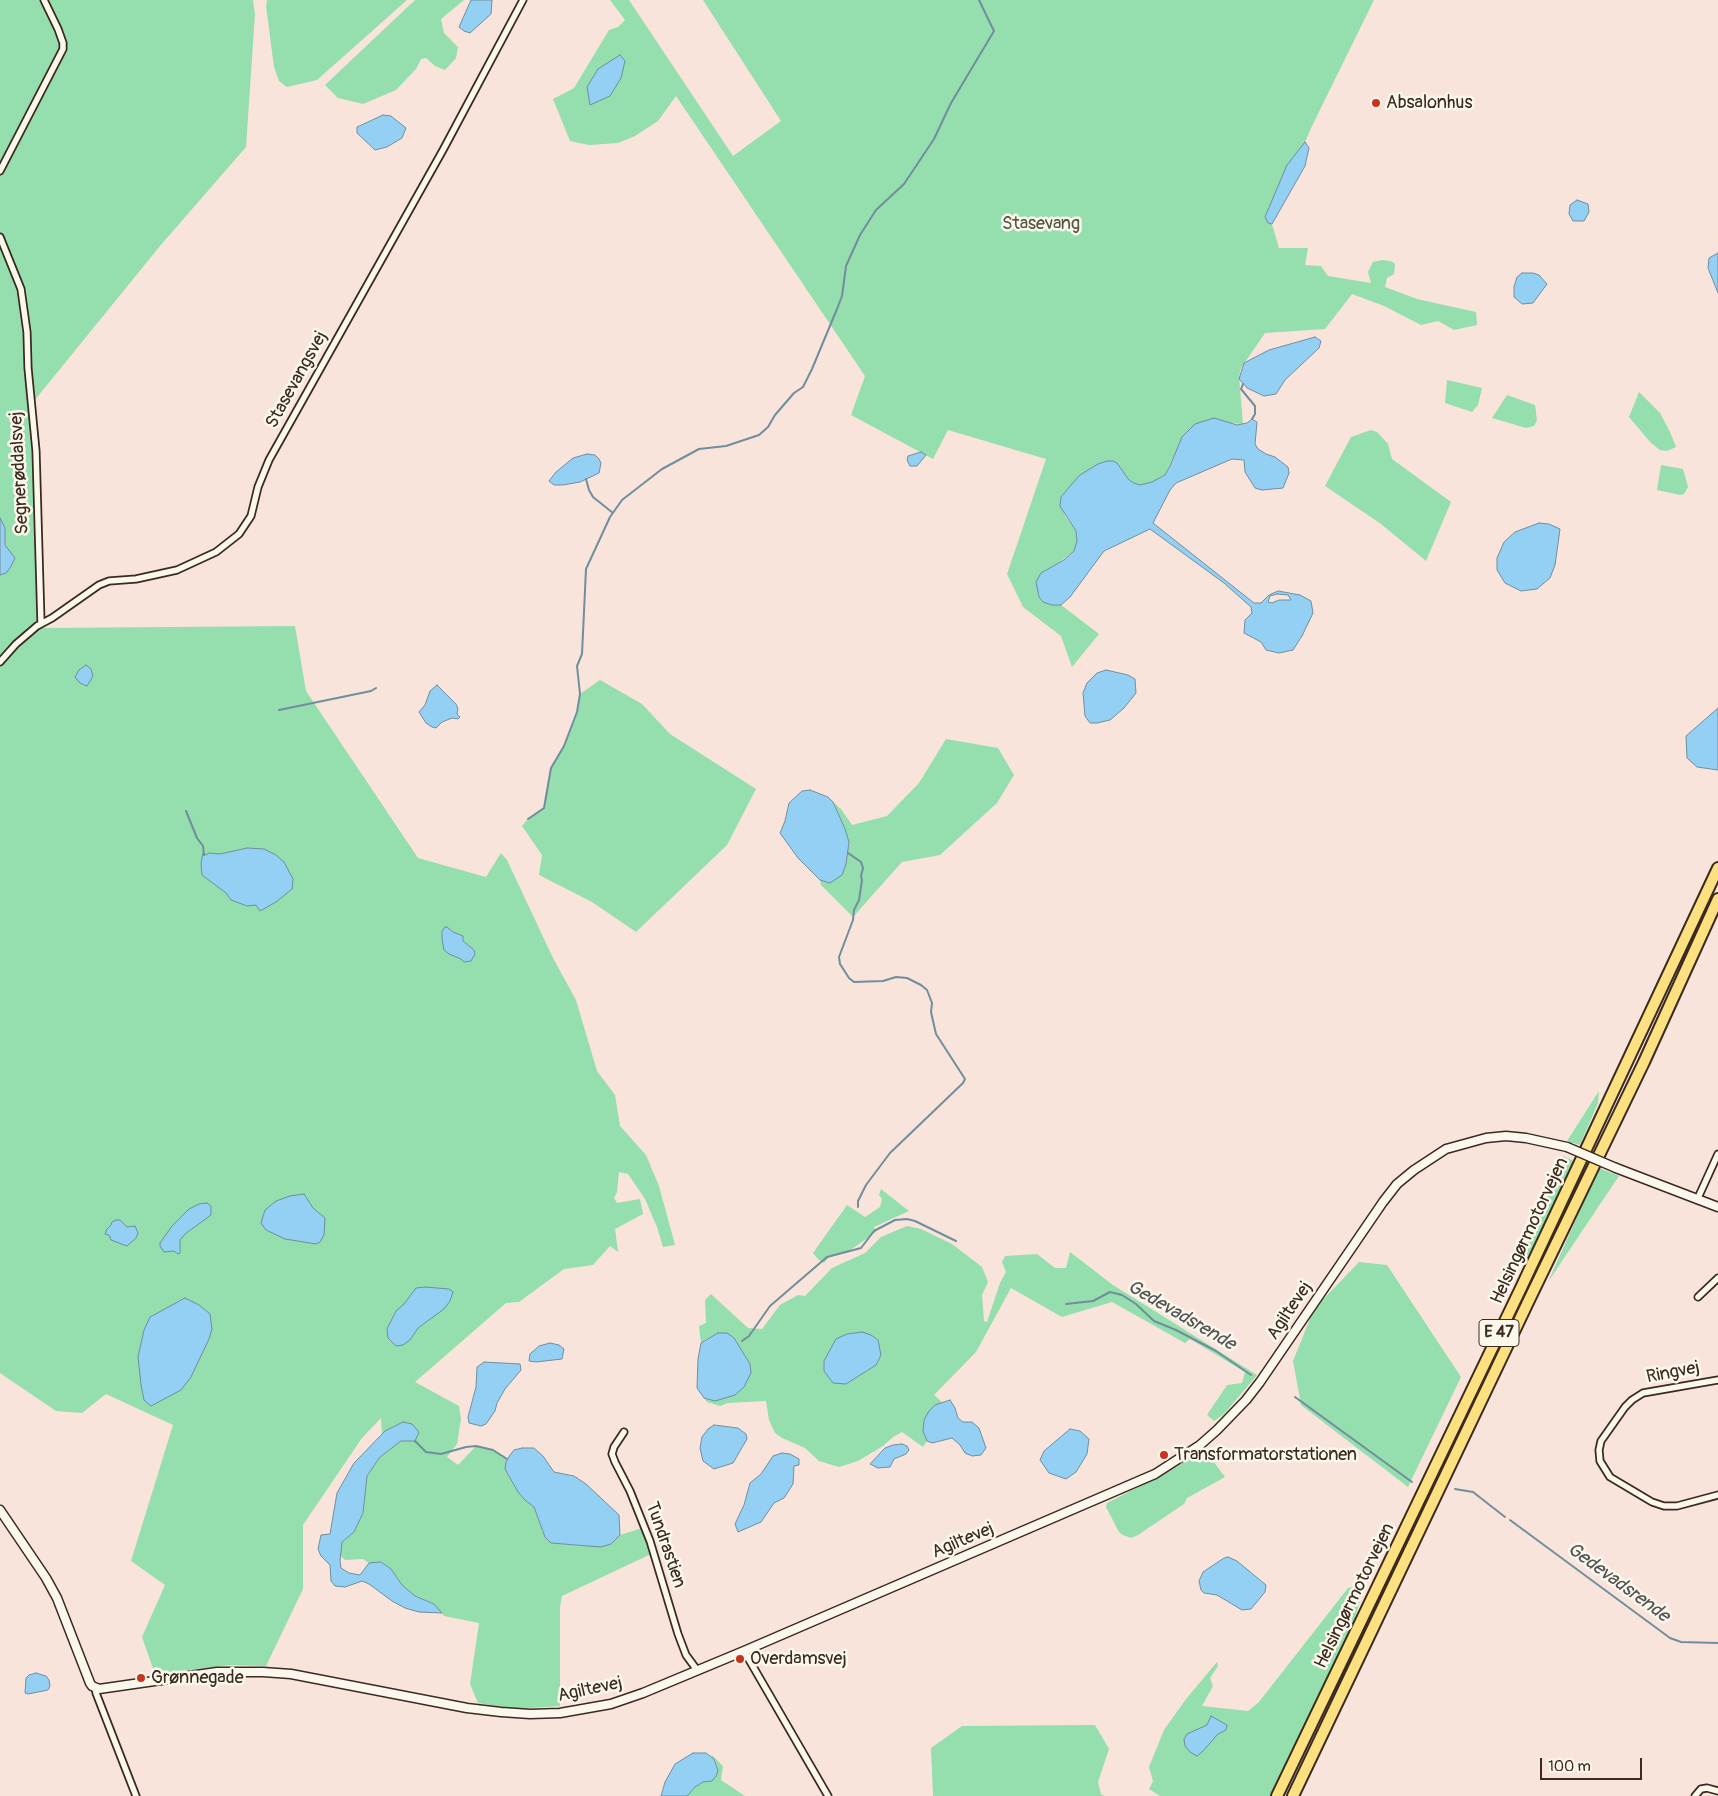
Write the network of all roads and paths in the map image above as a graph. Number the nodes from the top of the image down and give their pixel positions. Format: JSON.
{"nodes":[{"id":1,"x":44,"y":0,"type":"edge"},
{"id":2,"x":524,"y":0,"type":"edge"},
{"id":3,"x":0,"y":171,"type":"edge"},
{"id":4,"x":0,"y":237,"type":"edge"},
{"id":5,"x":41,"y":623,"type":"junction"},
{"id":6,"x":0,"y":662,"type":"edge"},
{"id":7,"x":1718,"y":868,"type":"edge"},
{"id":8,"x":1718,"y":899,"type":"edge"},
{"id":9,"x":1718,"y":1154,"type":"edge"},
{"id":10,"x":1697,"y":1200,"type":"junction"},
{"id":11,"x":1718,"y":1207,"type":"edge"},
{"id":12,"x":1718,"y":1278,"type":"edge"},
{"id":13,"x":1698,"y":1296,"type":"dead end"},
{"id":14,"x":1718,"y":1380,"type":"edge"},
{"id":15,"x":624,"y":1432,"type":"dead end"},
{"id":16,"x":1718,"y":1495,"type":"edge"},
{"id":17,"x":0,"y":1510,"type":"edge"},
{"id":18,"x":744,"y":1651,"type":"junction"},
{"id":19,"x":697,"y":1670,"type":"junction"},
{"id":20,"x":95,"y":1687,"type":"junction"},
{"id":21,"x":1718,"y":1791,"type":"edge"},
{"id":22,"x":136,"y":1796,"type":"edge"},
{"id":23,"x":828,"y":1796,"type":"edge"},
{"id":24,"x":1277,"y":1796,"type":"edge"},
{"id":25,"x":1293,"y":1796,"type":"edge"},
{"id":26,"x":1695,"y":1796,"type":"edge"}],
"edges":[{"from":1,"to":3,"type":"street"},
{"from":2,"to":5,"type":"street","name":"Stasevangsvej"},
{"from":4,"to":5,"type":"street","name":"Segnerøddalsvej"},
{"from":5,"to":6,"type":"street","name":"Stasevangsvej"},
{"from":7,"to":24,"type":"highway","name":"Helsingørmotorvejen","number":"E 47"},
{"from":8,"to":25,"type":"highway","name":"Helsingørmotorvejen","number":"E 47"},
{"from":9,"to":10,"type":"street"},
{"from":10,"to":11,"type":"street","name":"Agiltevej"},
{"from":10,"to":18,"type":"street","name":"Agiltevej","bridge":true},
{"from":12,"to":13,"type":"street"},
{"from":14,"to":16,"type":"street","name":"Ringvej"},
{"from":15,"to":19,"type":"street","name":"Tundrastien"},
{"from":17,"to":20,"type":"street"},
{"from":18,"to":19,"type":"street","name":"Agiltevej"},
{"from":18,"to":23,"type":"street"},
{"from":19,"to":20,"type":"street","name":"Agiltevej"},
{"from":20,"to":22,"type":"street"},
{"from":21,"to":26,"type":"street"}]}
